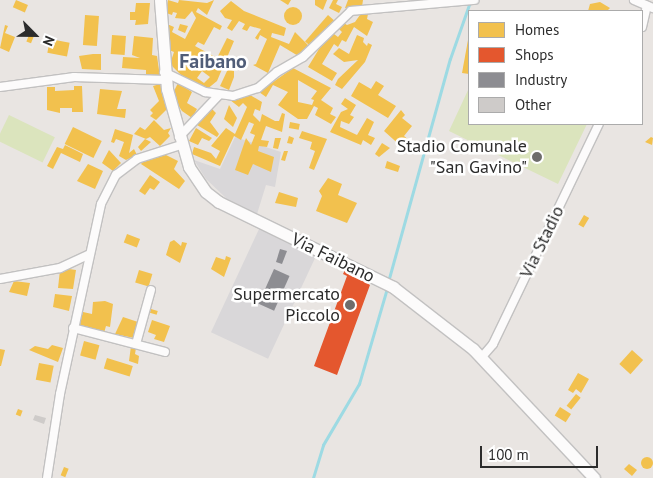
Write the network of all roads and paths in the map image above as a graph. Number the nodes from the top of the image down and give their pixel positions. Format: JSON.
{"nodes":[{"id":1,"x":160,"y":0,"type":"edge"},
{"id":2,"x":475,"y":0,"type":"edge"},
{"id":3,"x":634,"y":0,"type":"edge"},
{"id":4,"x":465,"y":1,"type":"edge"},
{"id":5,"x":650,"y":7,"type":"edge"},
{"id":6,"x":643,"y":24,"type":"edge"},
{"id":7,"x":165,"y":76,"type":"junction"},
{"id":8,"x":0,"y":87,"type":"edge"},
{"id":9,"x":218,"y":96,"type":"junction"},
{"id":10,"x":599,"y":125,"type":"edge"},
{"id":11,"x":180,"y":141,"type":"junction"},
{"id":12,"x":88,"y":255,"type":"junction"},
{"id":13,"x":0,"y":279,"type":"edge"},
{"id":14,"x":151,"y":290,"type":"dead end"},
{"id":15,"x":73,"y":328,"type":"junction"},
{"id":16,"x":136,"y":344,"type":"junction"},
{"id":17,"x":165,"y":352,"type":"dead end"},
{"id":18,"x":481,"y":358,"type":"junction"},
{"id":19,"x":47,"y":478,"type":"edge"},
{"id":20,"x":594,"y":478,"type":"edge"}],
"edges":[{"from":1,"to":7,"type":"street","name":"Via Faibano"},
{"from":2,"to":4,"type":"street"},
{"from":3,"to":5,"type":"street"},
{"from":4,"to":9,"type":"street"},
{"from":5,"to":6,"type":"street"},
{"from":7,"to":8,"type":"street"},
{"from":7,"to":9,"type":"street"},
{"from":7,"to":11,"type":"street","name":"Via Faibano"},
{"from":9,"to":11,"type":"street"},
{"from":10,"to":18,"type":"street","name":"Via Stadio"},
{"from":11,"to":12,"type":"street"},
{"from":11,"to":18,"type":"street","name":"Via Faibano"},
{"from":12,"to":13,"type":"street"},
{"from":12,"to":15,"type":"street"},
{"from":14,"to":16,"type":"street"},
{"from":15,"to":16,"type":"street"},
{"from":15,"to":19,"type":"street"},
{"from":16,"to":17,"type":"street"},
{"from":18,"to":20,"type":"street","name":"Via Faibano"}]}
